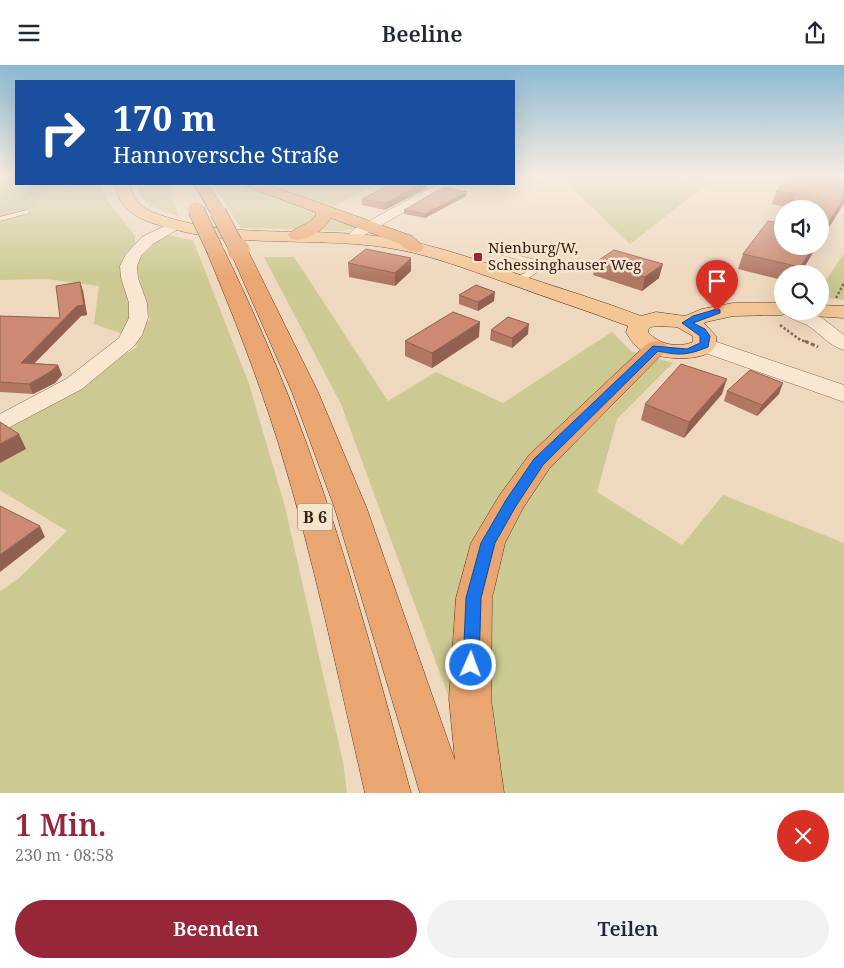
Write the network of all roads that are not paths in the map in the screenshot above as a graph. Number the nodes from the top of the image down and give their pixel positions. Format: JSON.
{"nodes":[{"id":1,"x":137,"y":210,"type":"edge"},
{"id":2,"x":197,"y":210,"type":"edge"},
{"id":3,"x":216,"y":210,"type":"edge"},
{"id":4,"x":400,"y":210,"type":"edge"},
{"id":5,"x":323,"y":211,"type":"joint"},
{"id":6,"x":27,"y":212,"type":"dead end"},
{"id":7,"x":0,"y":219,"type":"edge"},
{"id":8,"x":175,"y":225,"type":"junction"},
{"id":9,"x":370,"y":227,"type":"junction"},
{"id":10,"x":297,"y":235,"type":"junction"},
{"id":11,"x":353,"y":238,"type":"junction"},
{"id":12,"x":415,"y":247,"type":"junction"},
{"id":13,"x":227,"y":251,"type":"junction"},
{"id":14,"x":498,"y":251,"type":"dead end"},
{"id":15,"x":518,"y":281,"type":"junction"},
{"id":16,"x":829,"y":311,"type":"edge"},
{"id":17,"x":844,"y":312,"type":"edge"},
{"id":18,"x":774,"y":315,"type":"edge"},
{"id":19,"x":811,"y":320,"type":"edge"},
{"id":20,"x":687,"y":323,"type":"junction"},
{"id":21,"x":649,"y":335,"type":"junction"},
{"id":22,"x":838,"y":339,"type":"edge"},
{"id":23,"x":705,"y":345,"type":"junction"},
{"id":24,"x":844,"y":395,"type":"edge"},
{"id":25,"x":0,"y":423,"type":"edge"},
{"id":26,"x":388,"y":793,"type":"edge"},
{"id":27,"x":442,"y":793,"type":"edge"},
{"id":28,"x":481,"y":793,"type":"edge"}],
"edges":[{"from":1,"to":8,"type":"main road"},
{"from":2,"to":13,"type":"highway","number":"B 6","bridge":true},
{"from":3,"to":13,"type":"highway","number":"B 6","bridge":true},
{"from":4,"to":9,"type":"street"},
{"from":5,"to":9,"type":"highway"},
{"from":5,"to":10,"type":"highway"},
{"from":6,"to":7,"type":"lane"},
{"from":8,"to":10,"type":"main road"},
{"from":8,"to":25,"type":"street"},
{"from":9,"to":11,"type":"street"},
{"from":9,"to":12,"type":"highway"},
{"from":10,"to":11,"type":"main road"},
{"from":11,"to":12,"type":"main road"},
{"from":12,"to":15,"type":"main road"},
{"from":13,"to":26,"type":"highway","number":"B 6"},
{"from":13,"to":27,"type":"highway","number":"B 6"},
{"from":14,"to":15,"type":"lane"},
{"from":15,"to":21,"type":"main road"},
{"from":16,"to":17,"type":"main road"},
{"from":18,"to":20,"type":"main road"},
{"from":19,"to":22,"type":"street"},
{"from":20,"to":21,"type":"main road"},
{"from":20,"to":23,"type":"main road"},
{"from":21,"to":23,"type":"main road"},
{"from":21,"to":28,"type":"highway"},
{"from":23,"to":24,"type":"street"}]}
